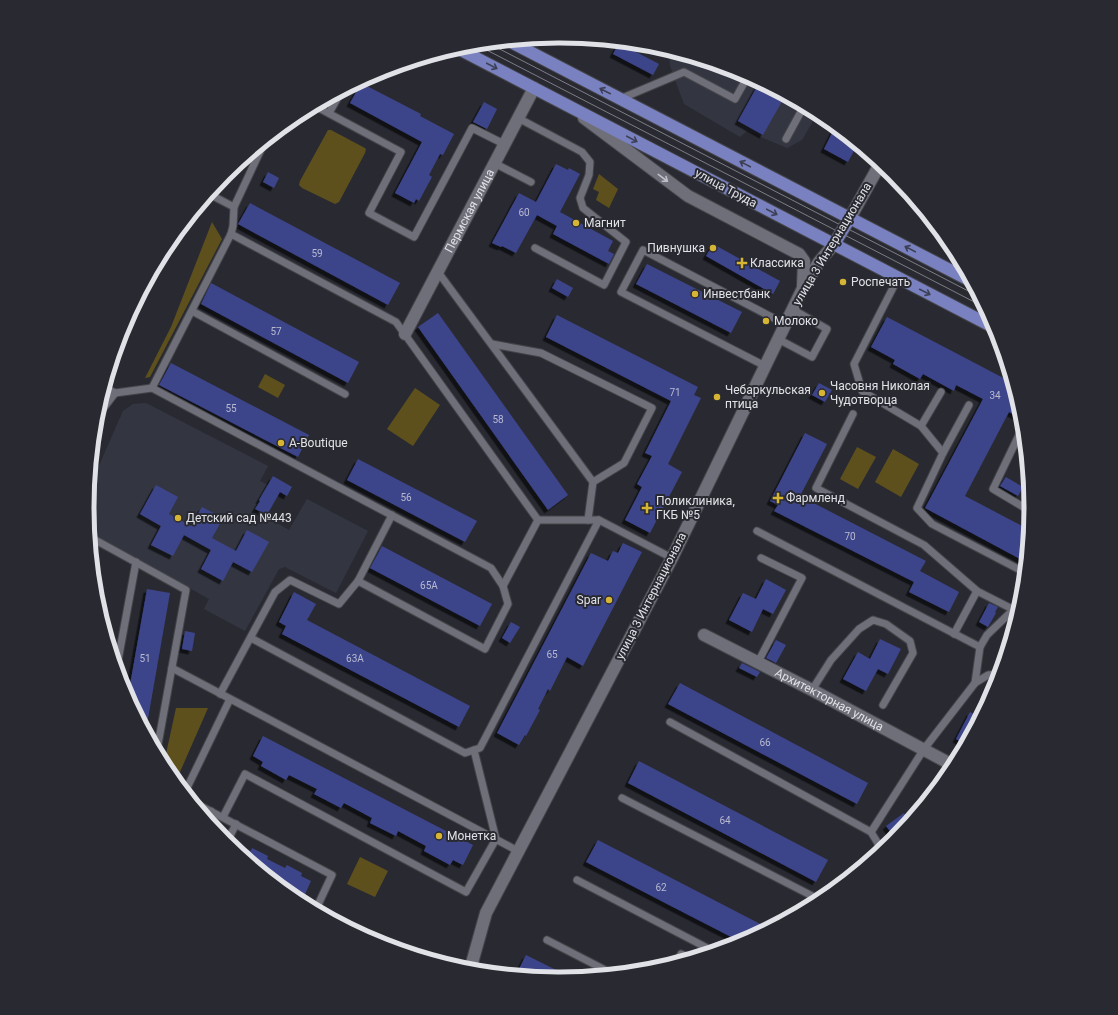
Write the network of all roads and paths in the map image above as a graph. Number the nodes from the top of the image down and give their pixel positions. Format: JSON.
{"nodes":[{"id":1,"x":528,"y":44,"type":"edge"},
{"id":2,"x":516,"y":45,"type":"edge"},
{"id":3,"x":525,"y":50,"type":"junction"},
{"id":4,"x":466,"y":52,"type":"edge"},
{"id":5,"x":745,"y":82,"type":"edge"},
{"id":6,"x":534,"y":88,"type":"junction"},
{"id":7,"x":620,"y":99,"type":"junction"},
{"id":8,"x":335,"y":101,"type":"edge"},
{"id":9,"x":565,"y":104,"type":"junction"},
{"id":10,"x":321,"y":109,"type":"edge"},
{"id":11,"x":801,"y":111,"type":"edge"},
{"id":12,"x":329,"y":113,"type":"junction"},
{"id":13,"x":518,"y":118,"type":"junction"},
{"id":14,"x":786,"y":139,"type":"dead end"},
{"id":15,"x":504,"y":144,"type":"junction"},
{"id":16,"x":259,"y":153,"type":"edge"},
{"id":17,"x":494,"y":163,"type":"junction"},
{"id":18,"x":877,"y":169,"type":"edge"},
{"id":19,"x":531,"y":182,"type":"dead end"},
{"id":20,"x":214,"y":197,"type":"edge"},
{"id":21,"x":234,"y":207,"type":"junction"},
{"id":22,"x":850,"y":218,"type":"junction"},
{"id":23,"x":231,"y":234,"type":"junction"},
{"id":24,"x":834,"y":244,"type":"junction"},
{"id":25,"x":535,"y":248,"type":"dead end"},
{"id":26,"x":438,"y":272,"type":"junction"},
{"id":27,"x":961,"y":275,"type":"edge"},
{"id":28,"x":898,"y":278,"type":"junction"},
{"id":29,"x":803,"y":288,"type":"junction"},
{"id":30,"x":792,"y":310,"type":"junction"},
{"id":31,"x":192,"y":311,"type":"junction"},
{"id":32,"x":985,"y":323,"type":"edge"},
{"id":33,"x":785,"y":324,"type":"junction"},
{"id":34,"x":405,"y":334,"type":"junction"},
{"id":35,"x":778,"y":339,"type":"junction"},
{"id":36,"x":492,"y":344,"type":"junction"},
{"id":37,"x":764,"y":366,"type":"junction"},
{"id":38,"x":152,"y":388,"type":"junction"},
{"id":39,"x":109,"y":390,"type":"edge"},
{"id":40,"x":940,"y":392,"type":"dead end"},
{"id":41,"x":114,"y":393,"type":"junction"},
{"id":42,"x":345,"y":394,"type":"dead end"},
{"id":43,"x":106,"y":402,"type":"edge"},
{"id":44,"x":969,"y":405,"type":"dead end"},
{"id":45,"x":853,"y":414,"type":"dead end"},
{"id":46,"x":922,"y":426,"type":"junction"},
{"id":47,"x":1018,"y":436,"type":"edge"},
{"id":48,"x":943,"y":453,"type":"junction"},
{"id":49,"x":593,"y":482,"type":"junction"},
{"id":50,"x":1024,"y":508,"type":"edge"},
{"id":51,"x":392,"y":515,"type":"junction"},
{"id":52,"x":538,"y":520,"type":"junction"},
{"id":53,"x":588,"y":520,"type":"junction"},
{"id":54,"x":599,"y":520,"type":"junction"},
{"id":55,"x":757,"y":531,"type":"dead end"},
{"id":56,"x":95,"y":540,"type":"edge"},
{"id":57,"x":672,"y":558,"type":"junction"},
{"id":58,"x":761,"y":558,"type":"dead end"},
{"id":59,"x":136,"y":562,"type":"junction"},
{"id":60,"x":1020,"y":570,"type":"edge"},
{"id":61,"x":358,"y":581,"type":"junction"},
{"id":62,"x":503,"y":586,"type":"junction"},
{"id":63,"x":977,"y":590,"type":"junction"},
{"id":64,"x":1013,"y":608,"type":"edge"},
{"id":65,"x":1011,"y":614,"type":"edge"},
{"id":66,"x":954,"y":634,"type":"junction"},
{"id":67,"x":704,"y":635,"type":"dead end"},
{"id":68,"x":251,"y":638,"type":"junction"},
{"id":69,"x":980,"y":648,"type":"junction"},
{"id":70,"x":119,"y":656,"type":"edge"},
{"id":71,"x":758,"y":662,"type":"junction"},
{"id":72,"x":172,"y":668,"type":"junction"},
{"id":73,"x":992,"y":675,"type":"edge"},
{"id":74,"x":975,"y":683,"type":"junction"},
{"id":75,"x":812,"y":690,"type":"junction"},
{"id":76,"x":220,"y":694,"type":"junction"},
{"id":77,"x":230,"y":699,"type":"junction"},
{"id":78,"x":883,"y":705,"type":"dead end"},
{"id":79,"x":670,"y":722,"type":"dead end"},
{"id":80,"x":158,"y":742,"type":"edge"},
{"id":81,"x":924,"y":749,"type":"junction"},
{"id":82,"x":474,"y":750,"type":"junction"},
{"id":83,"x":947,"y":762,"type":"edge"},
{"id":84,"x":188,"y":787,"type":"edge"},
{"id":85,"x":622,"y":798,"type":"dead end"},
{"id":86,"x":205,"y":808,"type":"edge"},
{"id":87,"x":211,"y":811,"type":"junction"},
{"id":88,"x":210,"y":814,"type":"edge"},
{"id":89,"x":222,"y":817,"type":"junction"},
{"id":90,"x":236,"y":824,"type":"junction"},
{"id":91,"x":871,"y":832,"type":"junction"},
{"id":92,"x":230,"y":835,"type":"edge"},
{"id":93,"x":496,"y":839,"type":"junction"},
{"id":94,"x":878,"y":844,"type":"edge"},
{"id":95,"x":518,"y":851,"type":"junction"},
{"id":96,"x":576,"y":880,"type":"dead end"},
{"id":97,"x":813,"y":896,"type":"edge"},
{"id":98,"x":318,"y":905,"type":"edge"},
{"id":99,"x":547,"y":940,"type":"dead end"},
{"id":100,"x":706,"y":948,"type":"edge"},
{"id":101,"x":472,"y":964,"type":"edge"},
{"id":102,"x":604,"y":970,"type":"edge"}],
"edges":[{"from":1,"to":3,"type":"lane"},
{"from":2,"to":3,"type":"main road"},
{"from":7,"to":3,"type":"main road","one_way":true},
{"from":4,"to":6,"type":"main road","name":"улица Труда","one_way":true},
{"from":5,"to":7,"type":"lane"},
{"from":6,"to":9,"type":"main road","name":"улица Труда"},
{"from":6,"to":13,"type":"street","name":"Пермская улица"},
{"from":22,"to":7,"type":"main road","one_way":true},
{"from":8,"to":12,"type":"lane"},
{"from":9,"to":24,"type":"main road","name":"улица Труда","one_way":true},
{"from":9,"to":29,"type":"street","one_way":true},
{"from":10,"to":12,"type":"lane"},
{"from":11,"to":14,"type":"lane"},
{"from":12,"to":15,"type":"lane"},
{"from":13,"to":15,"type":"street","name":"Пермская улица"},
{"from":13,"to":25,"type":"lane"},
{"from":15,"to":17,"type":"street","name":"Пермская улица"},
{"from":16,"to":21,"type":"lane"},
{"from":17,"to":19,"type":"lane"},
{"from":17,"to":26,"type":"street","name":"Пермская улица"},
{"from":18,"to":22,"type":"street","name":"улица 3 Интернационала"},
{"from":20,"to":21,"type":"lane"},
{"from":21,"to":23,"type":"lane"},
{"from":22,"to":24,"type":"main road","name":"улица 3 Интернационала"},
{"from":27,"to":22,"type":"main road","one_way":true},
{"from":23,"to":31,"type":"lane"},
{"from":23,"to":34,"type":"lane"},
{"from":24,"to":28,"type":"main road","name":"улица Труда"},
{"from":24,"to":29,"type":"street","name":"улица 3 Интернационала"},
{"from":26,"to":34,"type":"street","name":"Пермская улица"},
{"from":26,"to":36,"type":"lane"},
{"from":28,"to":32,"type":"main road","name":"улица Труда","one_way":true},
{"from":28,"to":46,"type":"lane"},
{"from":29,"to":30,"type":"street","name":"улица 3 Интернационала"},
{"from":30,"to":33,"type":"street","name":"улица 3 Интернационала"},
{"from":30,"to":35,"type":"lane"},
{"from":31,"to":38,"type":"lane"},
{"from":31,"to":42,"type":"lane"},
{"from":33,"to":35,"type":"street","name":"улица 3 Интернационала"},
{"from":33,"to":37,"type":"lane"},
{"from":34,"to":52,"type":"lane"},
{"from":35,"to":37,"type":"street","name":"улица 3 Интернационала"},
{"from":36,"to":49,"type":"lane"},
{"from":36,"to":49,"type":"lane"},
{"from":37,"to":57,"type":"street","name":"улица 3 Интернационала"},
{"from":38,"to":41,"type":"lane"},
{"from":38,"to":51,"type":"lane"},
{"from":39,"to":41,"type":"lane"},
{"from":40,"to":46,"type":"lane"},
{"from":41,"to":43,"type":"lane"},
{"from":44,"to":48,"type":"lane"},
{"from":45,"to":63,"type":"lane"},
{"from":46,"to":48,"type":"lane"},
{"from":47,"to":50,"type":"lane"},
{"from":48,"to":60,"type":"lane"},
{"from":49,"to":53,"type":"lane"},
{"from":51,"to":61,"type":"lane"},
{"from":51,"to":62,"type":"lane"},
{"from":52,"to":53,"type":"lane"},
{"from":52,"to":62,"type":"lane"},
{"from":53,"to":54,"type":"lane"},
{"from":54,"to":57,"type":"lane"},
{"from":54,"to":82,"type":"lane"},
{"from":55,"to":66,"type":"lane"},
{"from":56,"to":59,"type":"lane"},
{"from":57,"to":95,"type":"street","name":"улица 3 Интернационала"},
{"from":58,"to":71,"type":"lane"},
{"from":59,"to":70,"type":"lane"},
{"from":59,"to":72,"type":"lane"},
{"from":61,"to":62,"type":"lane"},
{"from":61,"to":68,"type":"lane"},
{"from":63,"to":64,"type":"lane"},
{"from":63,"to":66,"type":"lane"},
{"from":65,"to":69,"type":"lane"},
{"from":66,"to":69,"type":"lane"},
{"from":67,"to":71,"type":"street","name":"Архитекторная улица"},
{"from":68,"to":76,"type":"lane"},
{"from":68,"to":82,"type":"lane"},
{"from":69,"to":74,"type":"lane"},
{"from":71,"to":75,"type":"street","name":"Архитекторная улица"},
{"from":72,"to":76,"type":"lane"},
{"from":72,"to":80,"type":"lane"},
{"from":73,"to":74,"type":"lane"},
{"from":74,"to":81,"type":"lane"},
{"from":75,"to":78,"type":"lane"},
{"from":75,"to":81,"type":"street","name":"Архитекторная улица"},
{"from":76,"to":77,"type":"lane"},
{"from":77,"to":84,"type":"lane"},
{"from":77,"to":93,"type":"lane"},
{"from":79,"to":91,"type":"lane"},
{"from":81,"to":83,"type":"street","name":"Архитекторная улица"},
{"from":81,"to":91,"type":"lane"},
{"from":82,"to":93,"type":"lane"},
{"from":85,"to":97,"type":"lane"},
{"from":86,"to":87,"type":"lane"},
{"from":87,"to":88,"type":"lane"},
{"from":87,"to":89,"type":"lane"},
{"from":89,"to":90,"type":"lane"},
{"from":89,"to":93,"type":"lane"},
{"from":90,"to":92,"type":"lane"},
{"from":90,"to":98,"type":"lane"},
{"from":91,"to":94,"type":"lane"},
{"from":93,"to":95,"type":"lane"},
{"from":95,"to":101,"type":"street","name":"улица 3 Интернационала"},
{"from":96,"to":100,"type":"lane"},
{"from":99,"to":102,"type":"lane"}]}
